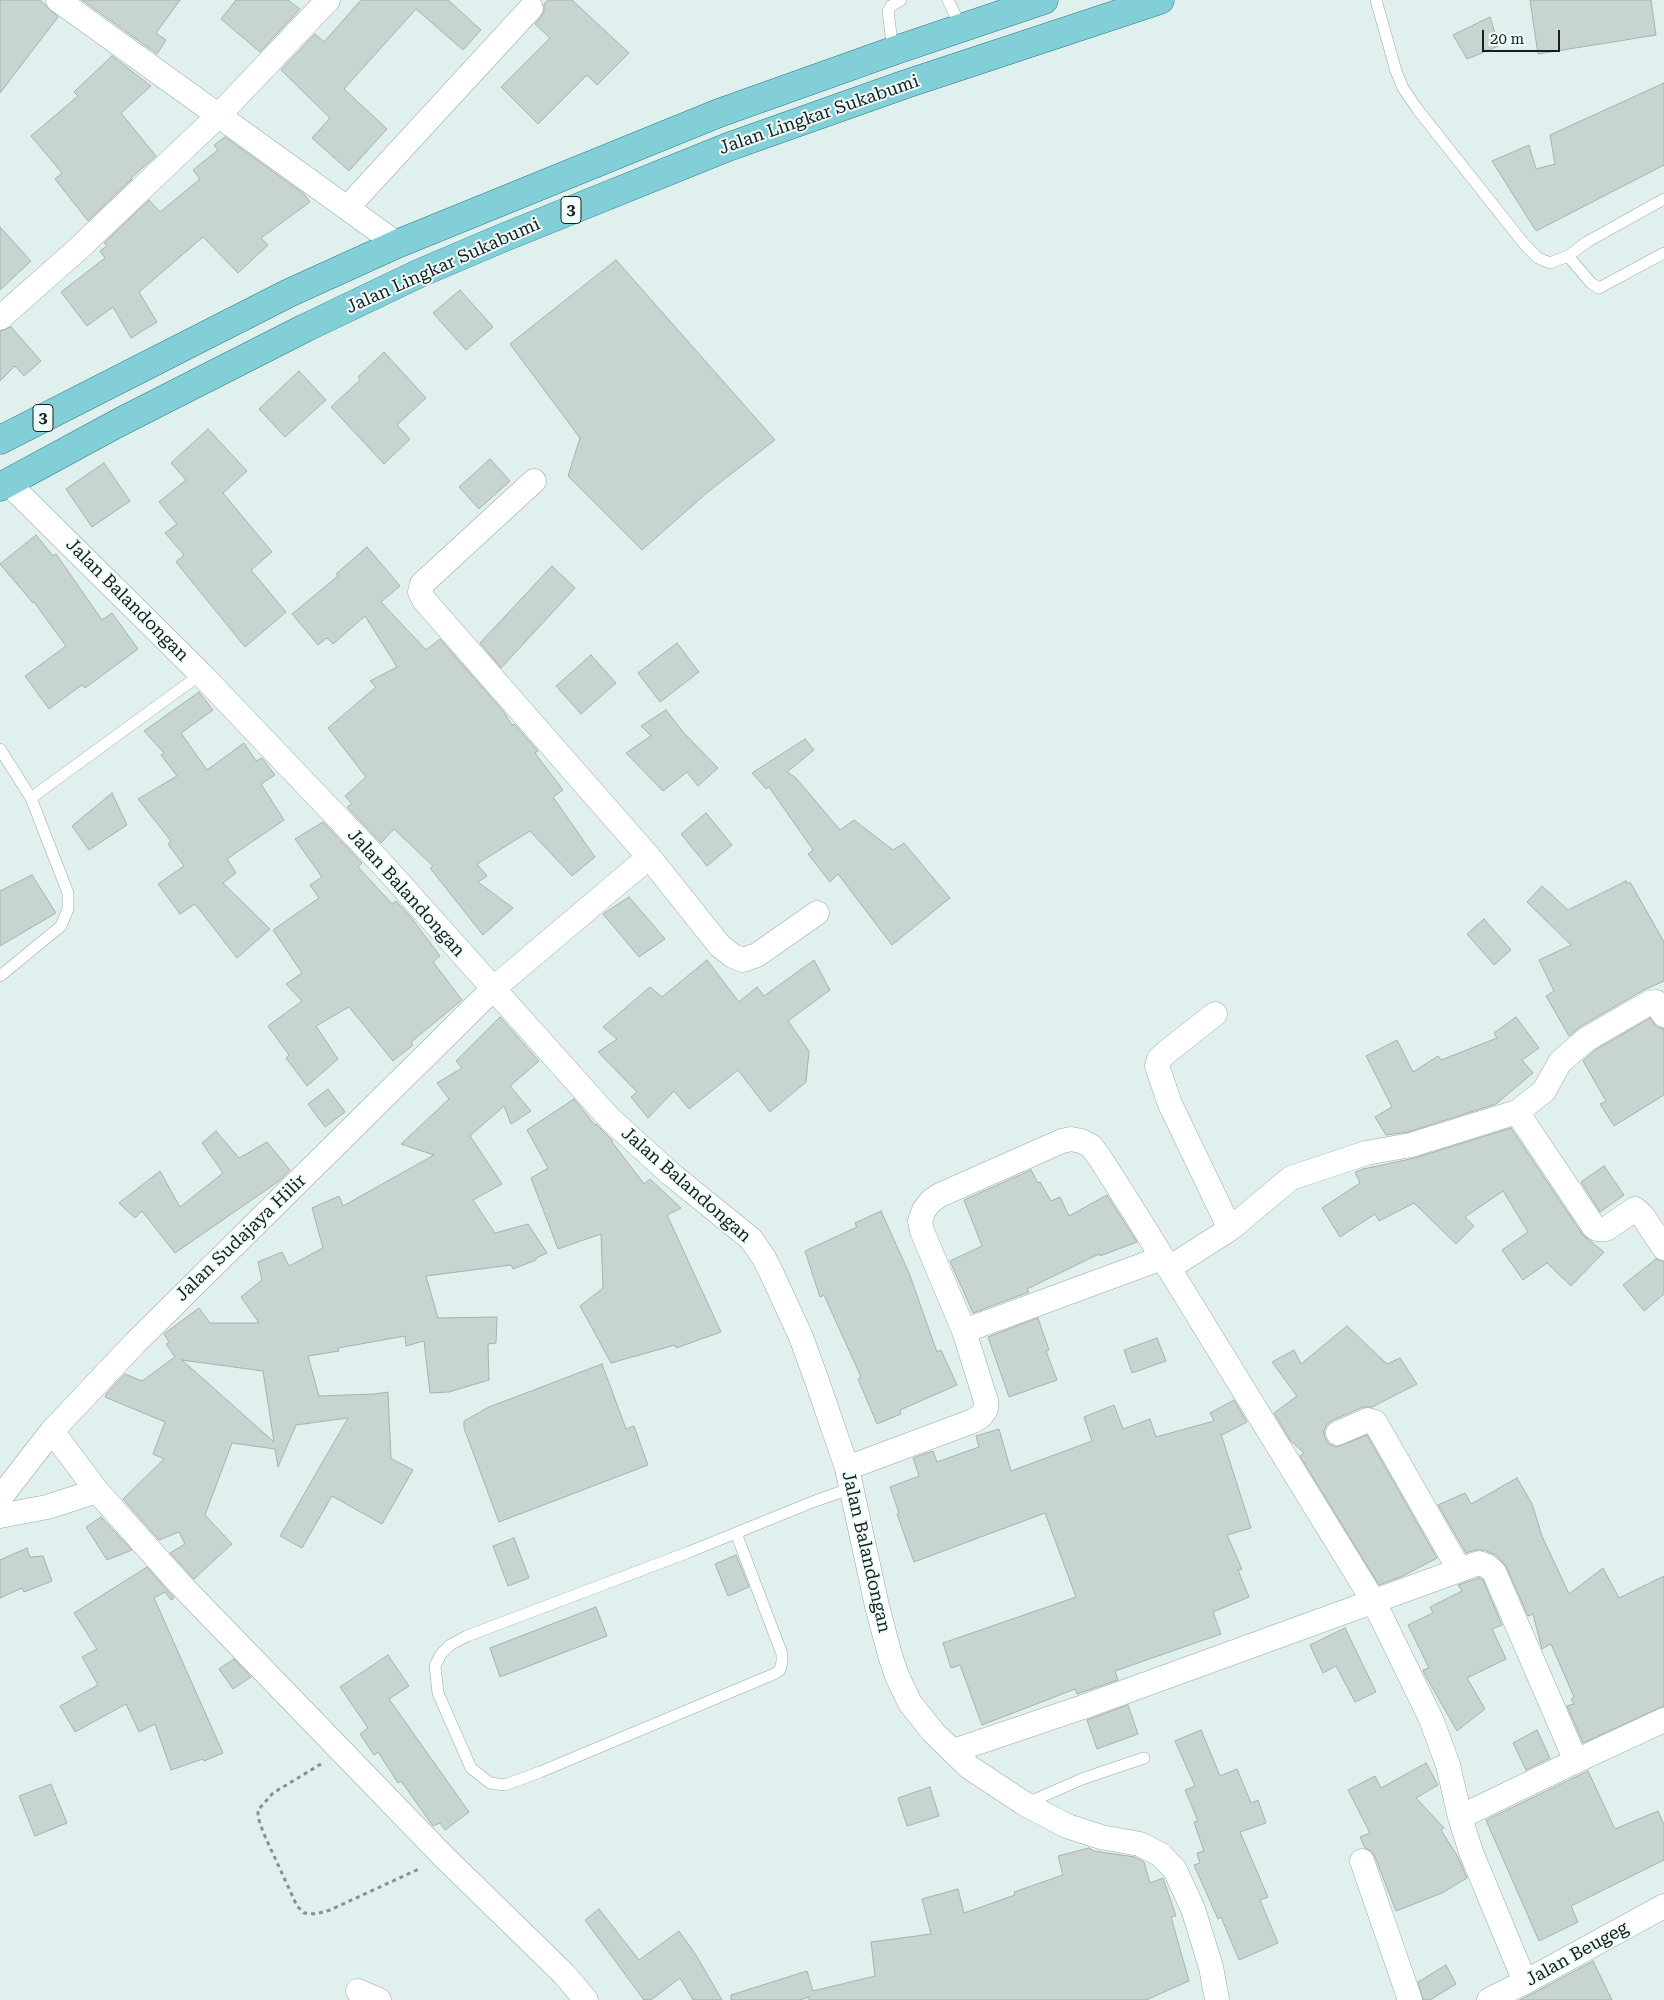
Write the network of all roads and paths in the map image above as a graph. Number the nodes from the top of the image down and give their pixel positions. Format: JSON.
{"nodes":[{"id":1,"x":58,"y":0,"type":"edge"},
{"id":2,"x":328,"y":0,"type":"edge"},
{"id":3,"x":901,"y":0,"type":"edge"},
{"id":4,"x":948,"y":0,"type":"edge"},
{"id":5,"x":1044,"y":0,"type":"edge"},
{"id":6,"x":1160,"y":0,"type":"edge"},
{"id":7,"x":1376,"y":0,"type":"edge"},
{"id":8,"x":531,"y":8,"type":"dead end"},
{"id":9,"x":961,"y":27,"type":"junction"},
{"id":10,"x":893,"y":51,"type":"junction"},
{"id":11,"x":219,"y":115,"type":"junction"},
{"id":12,"x":1664,"y":199,"type":"edge"},
{"id":13,"x":347,"y":208,"type":"junction"},
{"id":14,"x":396,"y":244,"type":"junction"},
{"id":15,"x":1664,"y":253,"type":"edge"},
{"id":16,"x":1568,"y":256,"type":"junction"},
{"id":17,"x":0,"y":318,"type":"edge"},
{"id":18,"x":0,"y":440,"type":"edge"},
{"id":19,"x":534,"y":481,"type":"dead end"},
{"id":20,"x":4,"y":485,"type":"edge"},
{"id":21,"x":201,"y":674,"type":"junction"},
{"id":22,"x":0,"y":750,"type":"edge"},
{"id":23,"x":31,"y":798,"type":"junction"},
{"id":24,"x":649,"y":856,"type":"junction"},
{"id":25,"x":817,"y":913,"type":"dead end"},
{"id":26,"x":0,"y":976,"type":"edge"},
{"id":27,"x":494,"y":988,"type":"junction"},
{"id":28,"x":1215,"y":1014,"type":"dead end"},
{"id":29,"x":1664,"y":1015,"type":"edge"},
{"id":30,"x":1517,"y":1112,"type":"junction"},
{"id":31,"x":1230,"y":1229,"type":"junction"},
{"id":32,"x":1664,"y":1248,"type":"edge"},
{"id":33,"x":1165,"y":1263,"type":"junction"},
{"id":34,"x":964,"y":1331,"type":"junction"},
{"id":35,"x":52,"y":1431,"type":"junction"},
{"id":36,"x":1338,"y":1433,"type":"dead end"},
{"id":37,"x":849,"y":1478,"type":"junction"},
{"id":38,"x":97,"y":1491,"type":"junction"},
{"id":39,"x":0,"y":1498,"type":"edge"},
{"id":40,"x":0,"y":1516,"type":"edge"},
{"id":41,"x":736,"y":1533,"type":"junction"},
{"id":42,"x":1459,"y":1569,"type":"junction"},
{"id":43,"x":1374,"y":1602,"type":"junction"},
{"id":44,"x":1664,"y":1720,"type":"edge"},
{"id":45,"x":342,"y":1751,"type":"junction"},
{"id":46,"x":953,"y":1751,"type":"junction"},
{"id":47,"x":1144,"y":1758,"type":"dead end"},
{"id":48,"x":1576,"y":1761,"type":"junction"},
{"id":49,"x":1025,"y":1804,"type":"junction"},
{"id":50,"x":1460,"y":1817,"type":"junction"},
{"id":51,"x":444,"y":1857,"type":"junction"},
{"id":52,"x":1362,"y":1861,"type":"dead end"},
{"id":53,"x":1664,"y":1906,"type":"edge"},
{"id":54,"x":1525,"y":1982,"type":"junction"},
{"id":55,"x":586,"y":2000,"type":"edge"},
{"id":56,"x":1217,"y":2000,"type":"edge"},
{"id":57,"x":1410,"y":2000,"type":"edge"},
{"id":58,"x":1489,"y":2000,"type":"edge"}],
"edges":[{"from":1,"to":11,"type":"street"},
{"from":2,"to":11,"type":"street"},
{"from":3,"to":10,"type":"lane"},
{"from":4,"to":9,"type":"lane"},
{"from":5,"to":9,"type":"main road","name":"Jalan Lingkar Sukabumi"},
{"from":6,"to":20,"type":"main road","name":"Jalan Lingkar Sukabumi","number":"3"},
{"from":7,"to":16,"type":"lane"},
{"from":8,"to":13,"type":"street"},
{"from":9,"to":10,"type":"main road","name":"Jalan Lingkar Sukabumi"},
{"from":10,"to":14,"type":"main road","name":"Jalan Lingkar Sukabumi"},
{"from":11,"to":13,"type":"street"},
{"from":11,"to":17,"type":"street"},
{"from":12,"to":16,"type":"lane"},
{"from":13,"to":14,"type":"street"},
{"from":14,"to":18,"type":"main road","name":"Jalan Lingkar Sukabumi","number":"3"},
{"from":15,"to":16,"type":"lane"},
{"from":19,"to":24,"type":"street"},
{"from":20,"to":21,"type":"street","name":"Jalan Balandongan"},
{"from":21,"to":23,"type":"lane"},
{"from":21,"to":27,"type":"street","name":"Jalan Balandongan"},
{"from":22,"to":23,"type":"lane"},
{"from":23,"to":26,"type":"lane"},
{"from":24,"to":25,"type":"street"},
{"from":24,"to":27,"type":"street","name":"Jalan Sudajaya Hilir"},
{"from":27,"to":35,"type":"street","name":"Jalan Sudajaya Hilir"},
{"from":27,"to":37,"type":"street","name":"Jalan Balandongan"},
{"from":28,"to":31,"type":"street"},
{"from":29,"to":30,"type":"street"},
{"from":30,"to":31,"type":"street"},
{"from":30,"to":32,"type":"street"},
{"from":31,"to":33,"type":"street"},
{"from":33,"to":34,"type":"street"},
{"from":33,"to":34,"type":"street"},
{"from":33,"to":43,"type":"street"},
{"from":34,"to":37,"type":"street"},
{"from":35,"to":38,"type":"street"},
{"from":35,"to":39,"type":"street","name":"Jalan Sudajaya Hilir"},
{"from":36,"to":42,"type":"street"},
{"from":37,"to":41,"type":"lane"},
{"from":37,"to":46,"type":"street","name":"Jalan Balandongan"},
{"from":38,"to":40,"type":"street"},
{"from":38,"to":45,"type":"street"},
{"from":41,"to":41,"type":"lane"},
{"from":42,"to":43,"type":"street"},
{"from":42,"to":48,"type":"street"},
{"from":43,"to":46,"type":"street"},
{"from":43,"to":50,"type":"street"},
{"from":44,"to":48,"type":"street"},
{"from":45,"to":51,"type":"street"},
{"from":45,"to":51,"type":"path"},
{"from":46,"to":49,"type":"street","name":"Jalan Balandongan"},
{"from":47,"to":49,"type":"lane"},
{"from":48,"to":50,"type":"street"},
{"from":49,"to":56,"type":"street","name":"Jalan Balandongan"},
{"from":50,"to":54,"type":"street"},
{"from":51,"to":55,"type":"street"},
{"from":52,"to":57,"type":"street"},
{"from":53,"to":54,"type":"street","name":"Jalan Beugeg"},
{"from":54,"to":58,"type":"street","name":"Jalan Beugeg"}]}
